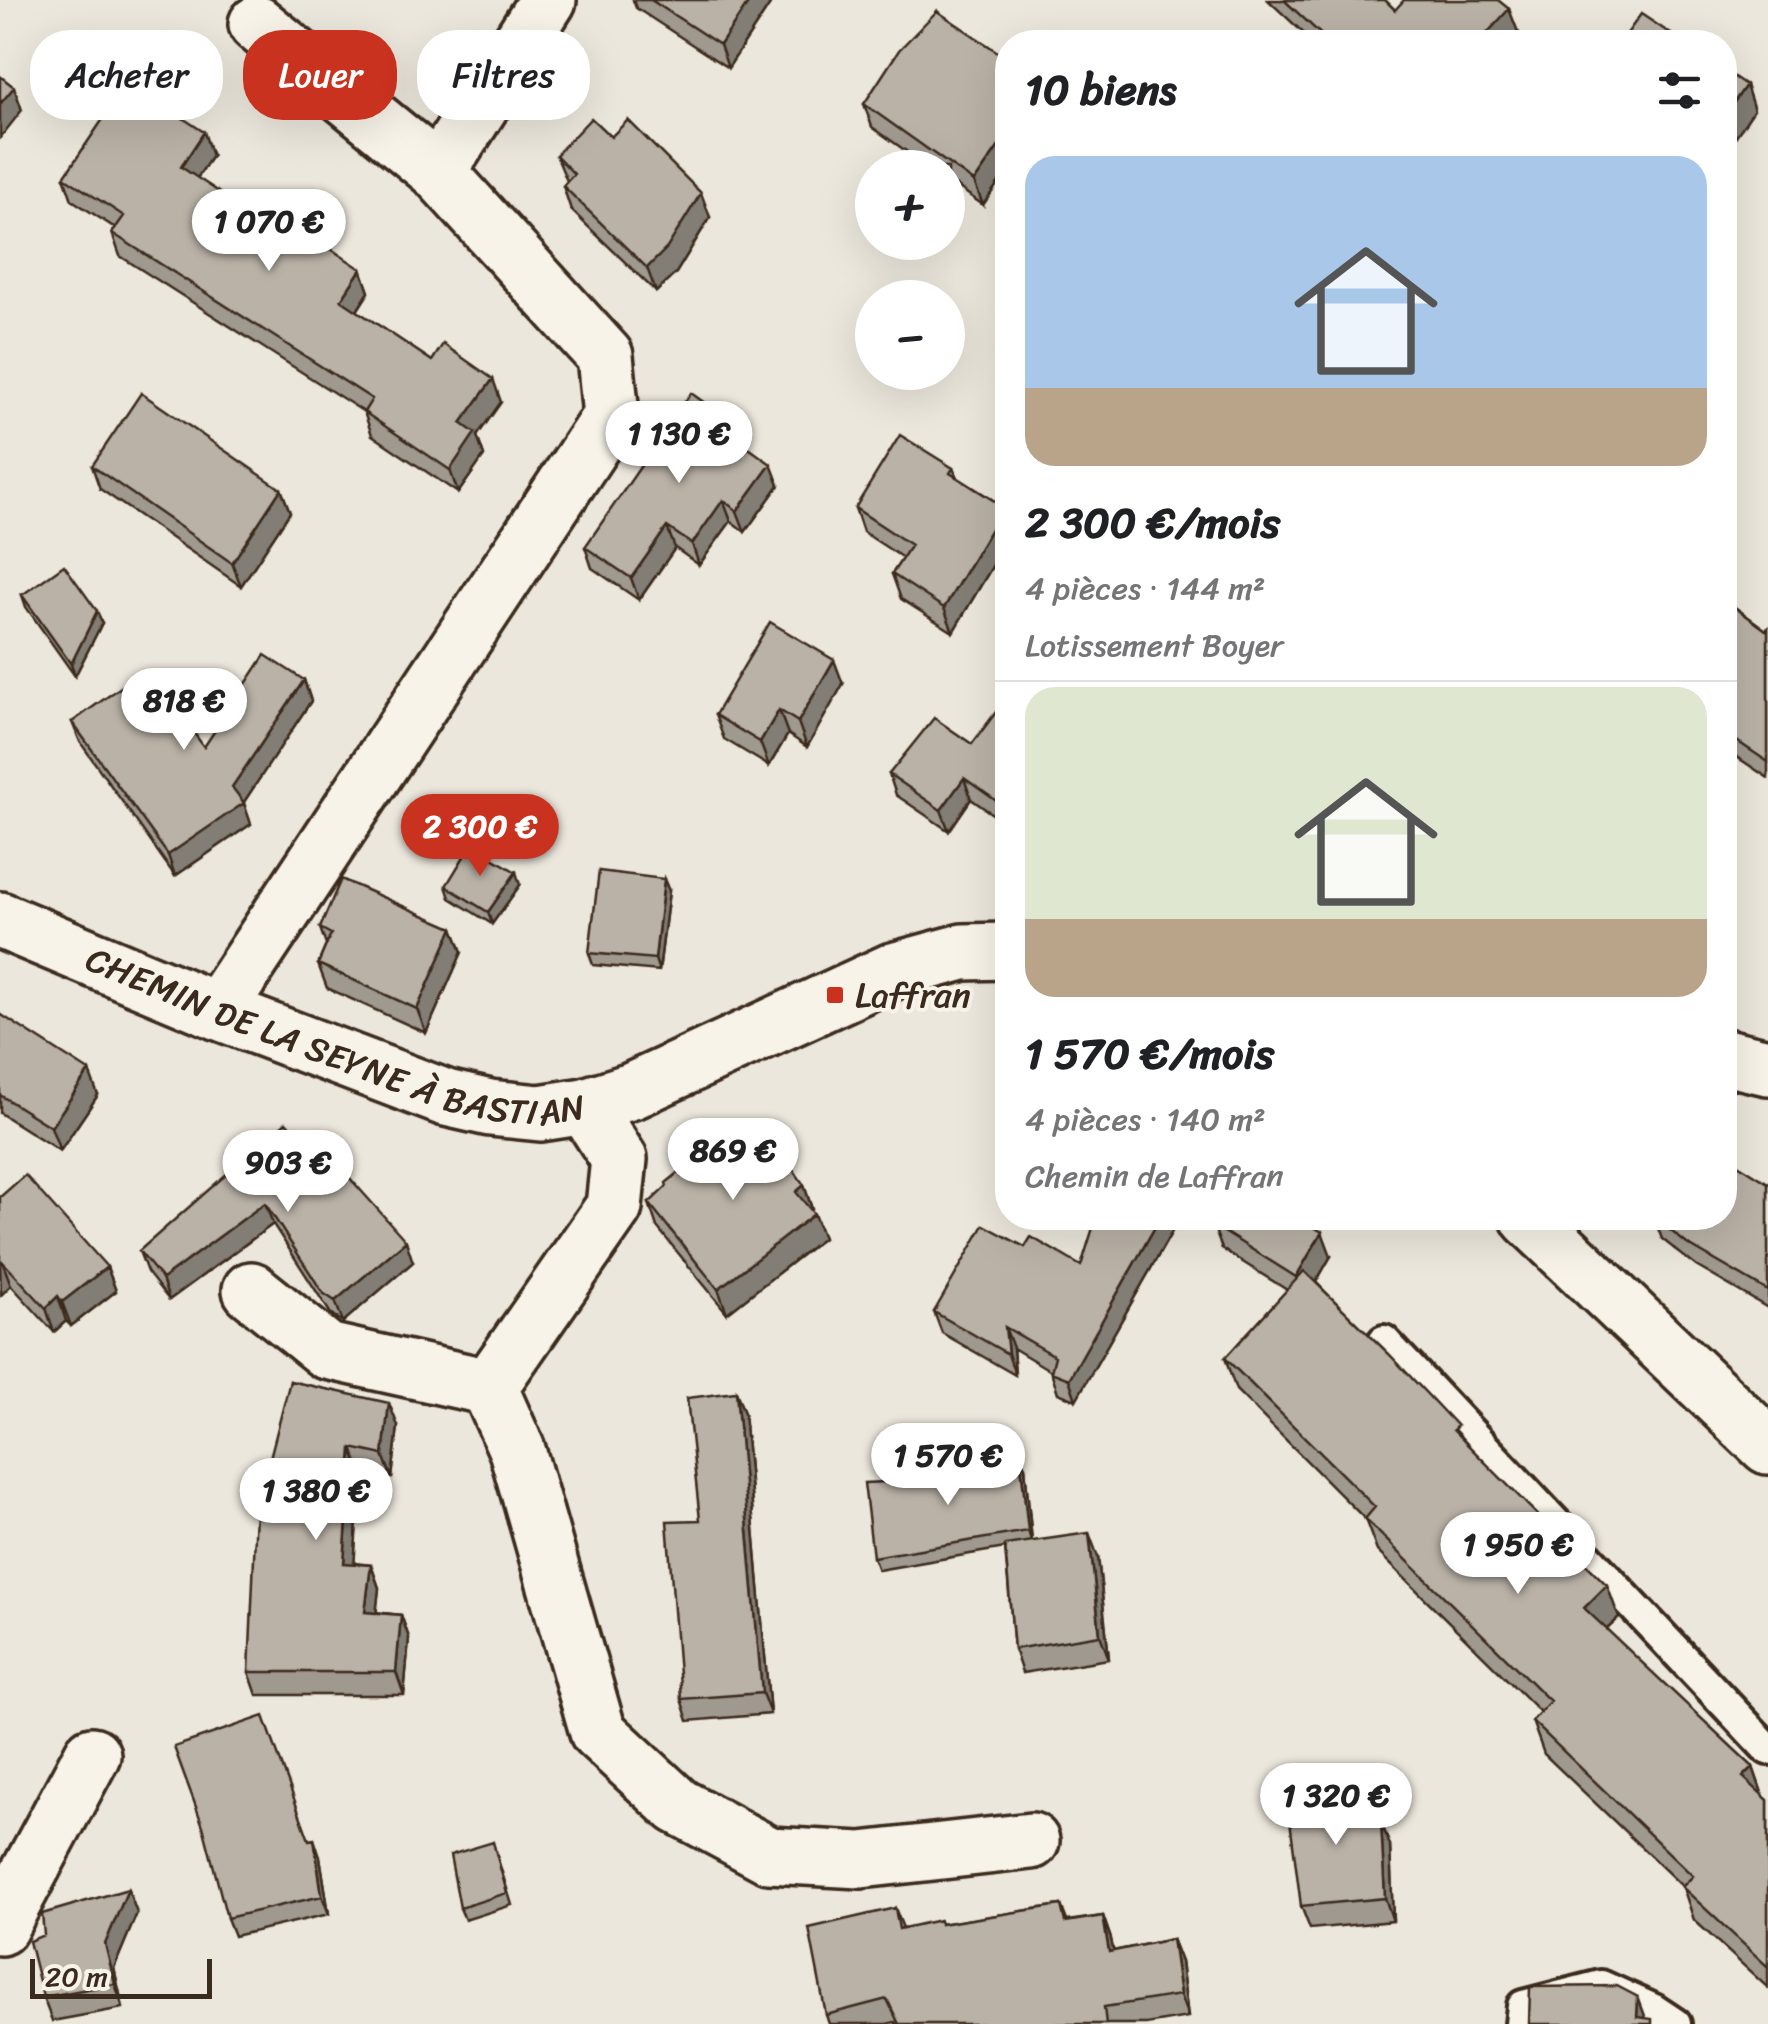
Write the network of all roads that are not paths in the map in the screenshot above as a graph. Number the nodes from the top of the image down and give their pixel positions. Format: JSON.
{"nodes":[{"id":1,"x":548,"y":0,"type":"edge"},
{"id":2,"x":256,"y":24,"type":"dead end"},
{"id":3,"x":438,"y":172,"type":"junction"},
{"id":4,"x":0,"y":920,"type":"edge"},
{"id":5,"x":995,"y":951,"type":"edge"},
{"id":6,"x":217,"y":1010,"type":"junction"},
{"id":7,"x":1737,"y":1061,"type":"edge"},
{"id":8,"x":1768,"y":1067,"type":"edge"},
{"id":9,"x":584,"y":1106,"type":"junction"},
{"id":10,"x":1542,"y":1230,"type":"edge"},
{"id":11,"x":251,"y":1290,"type":"dead end"},
{"id":12,"x":1384,"y":1341,"type":"dead end"},
{"id":13,"x":489,"y":1387,"type":"junction"},
{"id":14,"x":1768,"y":1446,"type":"edge"},
{"id":15,"x":1768,"y":1749,"type":"edge"},
{"id":16,"x":92,"y":1755,"type":"dead end"},
{"id":17,"x":1031,"y":1841,"type":"dead end"},
{"id":18,"x":0,"y":1927,"type":"edge"},
{"id":19,"x":1521,"y":2024,"type":"edge"},
{"id":20,"x":1675,"y":2024,"type":"edge"}],
"edges":[{"from":1,"to":3,"type":"street"},
{"from":2,"to":3,"type":"street"},
{"from":3,"to":6,"type":"street"},
{"from":4,"to":6,"type":"street","name":"CHEMIN DE LA SEYNE À BASTIAN"},
{"from":5,"to":9,"type":"street","name":"CHEMIN DE LA SEYNE À BASTIAN"},
{"from":6,"to":9,"type":"street","name":"CHEMIN DE LA SEYNE À BASTIAN"},
{"from":7,"to":8,"type":"street"},
{"from":9,"to":13,"type":"street"},
{"from":10,"to":14,"type":"street"},
{"from":11,"to":13,"type":"street"},
{"from":12,"to":15,"type":"lane"},
{"from":13,"to":17,"type":"street"},
{"from":16,"to":18,"type":"street"},
{"from":19,"to":20,"type":"lane"}]}
